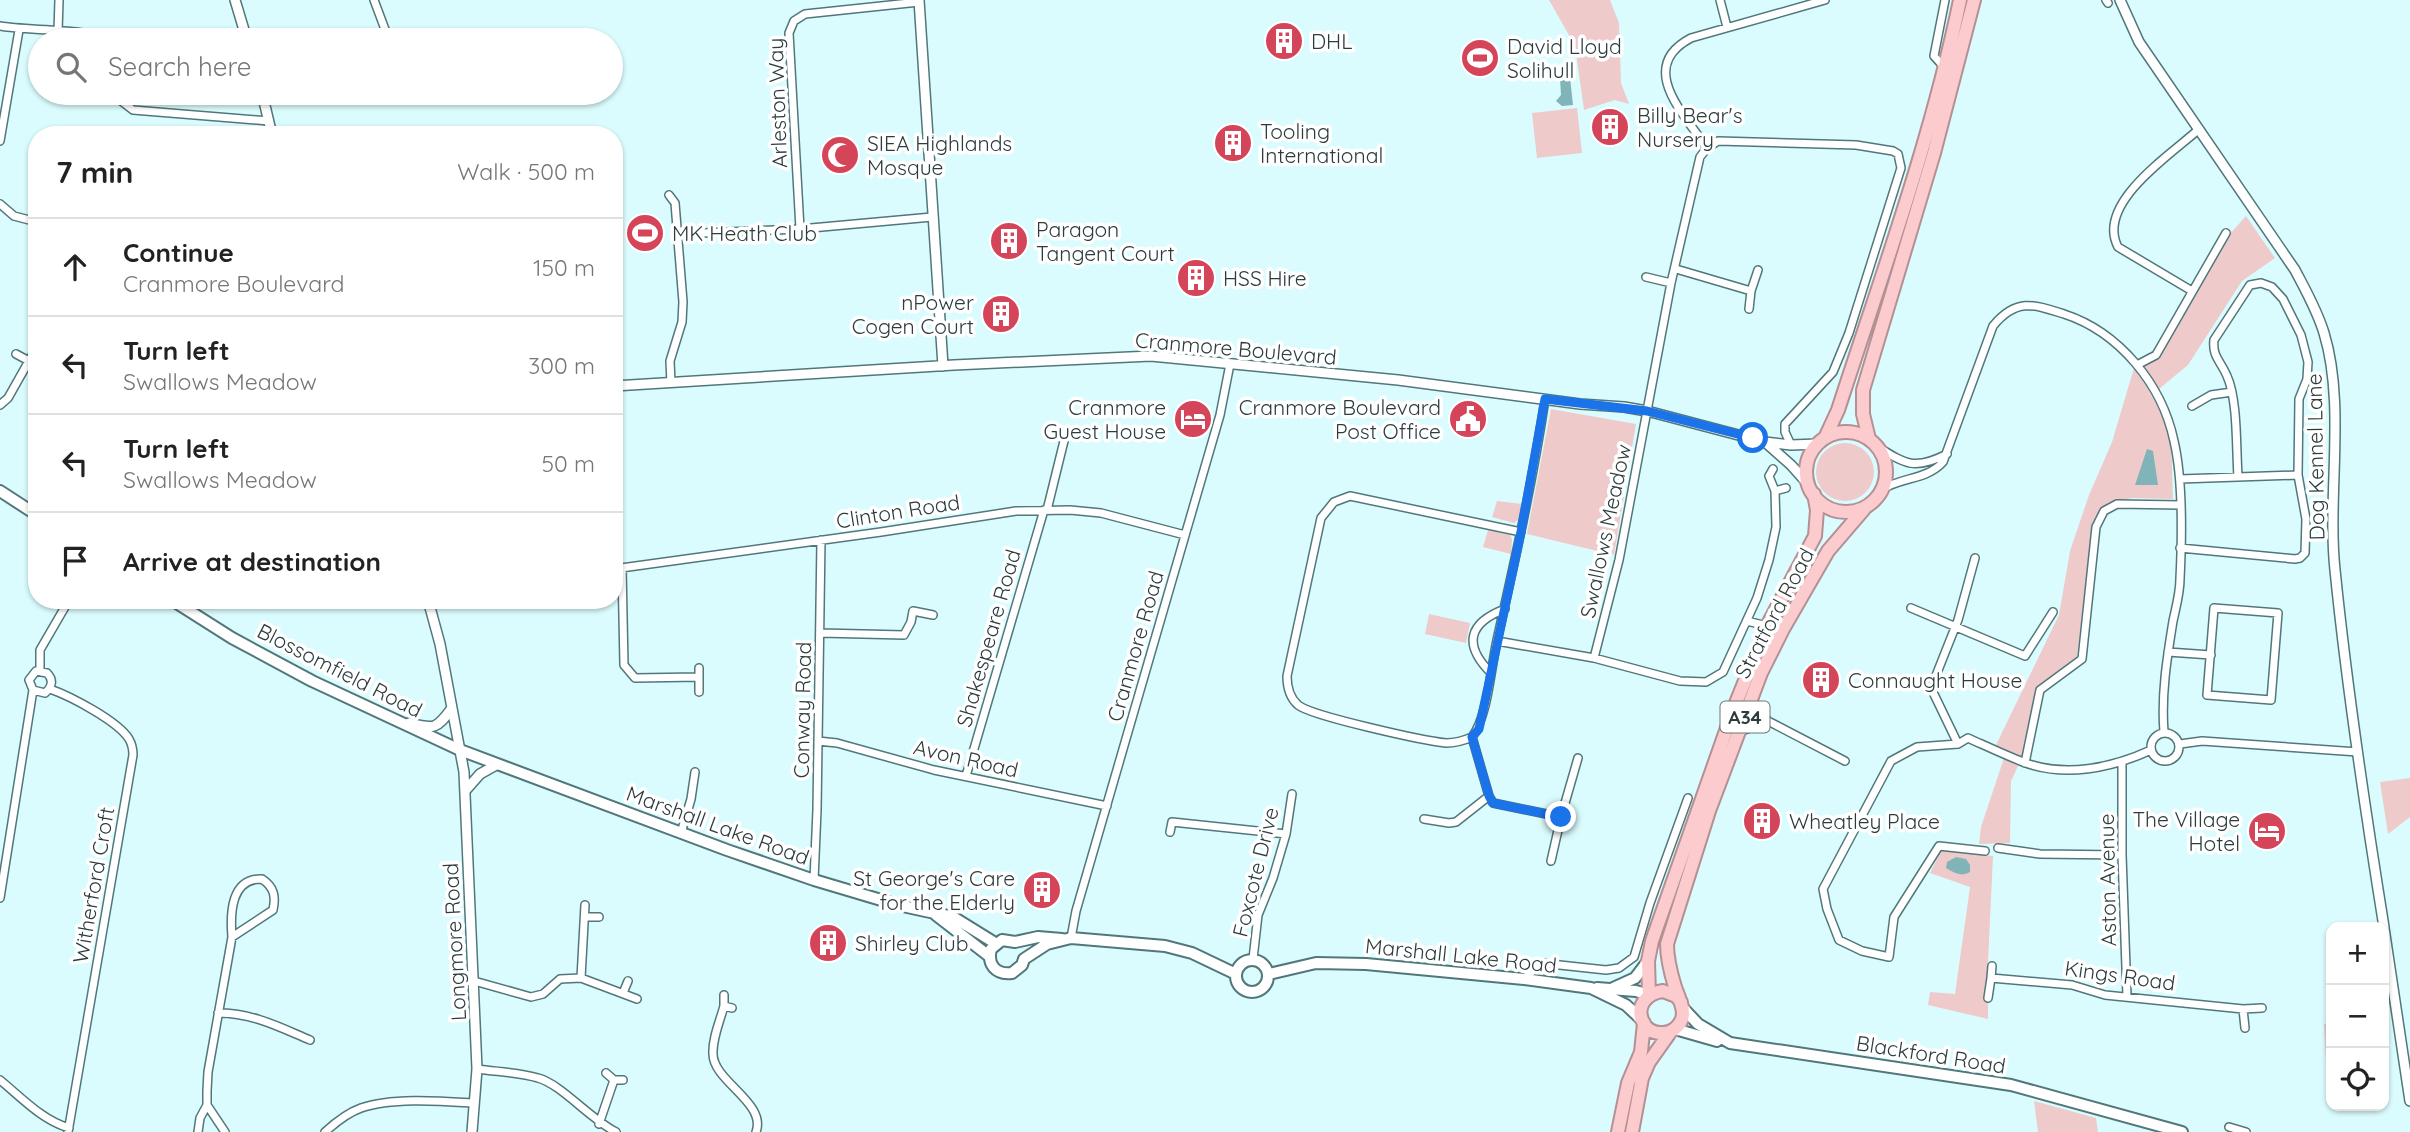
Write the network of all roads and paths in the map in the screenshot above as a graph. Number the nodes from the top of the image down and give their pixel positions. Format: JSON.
{"nodes":[{"id":1,"x":60,"y":0,"type":"edge"},
{"id":2,"x":235,"y":0,"type":"edge"},
{"id":3,"x":374,"y":0,"type":"edge"},
{"id":4,"x":1720,"y":0,"type":"edge"},
{"id":5,"x":1825,"y":0,"type":"edge"},
{"id":6,"x":1945,"y":0,"type":"edge"},
{"id":7,"x":1960,"y":0,"type":"edge"},
{"id":8,"x":1974,"y":0,"type":"edge"},
{"id":9,"x":2120,"y":0,"type":"edge"},
{"id":10,"x":919,"y":1,"type":"edge"},
{"id":11,"x":0,"y":26,"type":"edge"},
{"id":12,"x":1727,"y":27,"type":"junction"},
{"id":13,"x":58,"y":28,"type":"edge"},
{"id":14,"x":243,"y":28,"type":"edge"},
{"id":15,"x":384,"y":28,"type":"edge"},
{"id":16,"x":19,"y":30,"type":"junction"},
{"id":17,"x":28,"y":30,"type":"edge"},
{"id":18,"x":1946,"y":69,"type":"junction"},
{"id":19,"x":124,"y":105,"type":"edge"},
{"id":20,"x":265,"y":105,"type":"edge"},
{"id":21,"x":269,"y":121,"type":"junction"},
{"id":22,"x":270,"y":126,"type":"edge"},
{"id":23,"x":2199,"y":129,"type":"junction"},
{"id":24,"x":0,"y":141,"type":"edge"},
{"id":25,"x":1707,"y":148,"type":"junction"},
{"id":26,"x":669,"y":195,"type":"dead end"},
{"id":27,"x":0,"y":204,"type":"edge"},
{"id":28,"x":932,"y":217,"type":"junction"},
{"id":29,"x":28,"y":220,"type":"edge"},
{"id":30,"x":800,"y":229,"type":"junction"},
{"id":31,"x":2226,"y":233,"type":"dead end"},
{"id":32,"x":678,"y":234,"type":"junction"},
{"id":33,"x":1676,"y":270,"type":"junction"},
{"id":34,"x":1758,"y":270,"type":"dead end"},
{"id":35,"x":1646,"y":277,"type":"dead end"},
{"id":36,"x":1671,"y":283,"type":"junction"},
{"id":37,"x":1751,"y":290,"type":"junction"},
{"id":38,"x":2192,"y":291,"type":"junction"},
{"id":39,"x":1749,"y":309,"type":"dead end"},
{"id":40,"x":16,"y":354,"type":"dead end"},
{"id":41,"x":28,"y":360,"type":"edge"},
{"id":42,"x":28,"y":363,"type":"edge"},
{"id":43,"x":1230,"y":364,"type":"junction"},
{"id":44,"x":2137,"y":365,"type":"junction"},
{"id":45,"x":943,"y":366,"type":"junction"},
{"id":46,"x":671,"y":383,"type":"junction"},
{"id":47,"x":623,"y":386,"type":"edge"},
{"id":48,"x":2232,"y":391,"type":"junction"},
{"id":49,"x":1545,"y":399,"type":"junction"},
{"id":50,"x":0,"y":405,"type":"edge"},
{"id":51,"x":2192,"y":406,"type":"dead end"},
{"id":52,"x":1647,"y":411,"type":"junction"},
{"id":53,"x":1064,"y":441,"type":"dead end"},
{"id":54,"x":1821,"y":441,"type":"junction"},
{"id":55,"x":1765,"y":442,"type":"junction"},
{"id":56,"x":1872,"y":442,"type":"junction"},
{"id":57,"x":1791,"y":445,"type":"junction"},
{"id":58,"x":1947,"y":453,"type":"junction"},
{"id":59,"x":1773,"y":468,"type":"dead end"},
{"id":60,"x":2298,"y":475,"type":"junction"},
{"id":61,"x":2238,"y":476,"type":"junction"},
{"id":62,"x":2180,"y":480,"type":"junction"},
{"id":63,"x":1786,"y":488,"type":"dead end"},
{"id":64,"x":1811,"y":489,"type":"junction"},
{"id":65,"x":1881,"y":490,"type":"junction"},
{"id":66,"x":0,"y":491,"type":"edge"},
{"id":67,"x":1775,"y":491,"type":"junction"},
{"id":68,"x":2180,"y":505,"type":"junction"},
{"id":69,"x":28,"y":509,"type":"edge"},
{"id":70,"x":1864,"y":509,"type":"junction"},
{"id":71,"x":1045,"y":510,"type":"junction"},
{"id":72,"x":1521,"y":532,"type":"junction"},
{"id":73,"x":1185,"y":535,"type":"junction"},
{"id":74,"x":821,"y":540,"type":"junction"},
{"id":75,"x":2180,"y":548,"type":"junction"},
{"id":76,"x":1975,"y":558,"type":"dead end"},
{"id":77,"x":623,"y":567,"type":"edge"},
{"id":78,"x":1911,"y":608,"type":"dead end"},
{"id":79,"x":64,"y":609,"type":"edge"},
{"id":80,"x":186,"y":609,"type":"edge"},
{"id":81,"x":430,"y":609,"type":"edge"},
{"id":82,"x":621,"y":609,"type":"edge"},
{"id":83,"x":1505,"y":609,"type":"junction"},
{"id":84,"x":2053,"y":612,"type":"dead end"},
{"id":85,"x":933,"y":615,"type":"dead end"},
{"id":86,"x":1747,"y":621,"type":"junction"},
{"id":87,"x":1767,"y":626,"type":"junction"},
{"id":88,"x":1955,"y":626,"type":"junction"},
{"id":89,"x":821,"y":633,"type":"junction"},
{"id":90,"x":1497,"y":641,"type":"junction"},
{"id":91,"x":2168,"y":652,"type":"junction"},
{"id":92,"x":2211,"y":655,"type":"junction"},
{"id":93,"x":1594,"y":658,"type":"junction"},
{"id":94,"x":699,"y":668,"type":"dead end"},
{"id":95,"x":40,"y":670,"type":"junction"},
{"id":96,"x":1491,"y":673,"type":"junction"},
{"id":97,"x":699,"y":677,"type":"junction"},
{"id":98,"x":50,"y":689,"type":"junction"},
{"id":99,"x":33,"y":690,"type":"junction"},
{"id":100,"x":699,"y":692,"type":"dead end"},
{"id":101,"x":1751,"y":700,"type":"junction"},
{"id":102,"x":452,"y":708,"type":"junction"},
{"id":103,"x":394,"y":720,"type":"junction"},
{"id":104,"x":1768,"y":721,"type":"junction"},
{"id":105,"x":1739,"y":732,"type":"junction"},
{"id":106,"x":2164,"y":732,"type":"junction"},
{"id":107,"x":1472,"y":737,"type":"junction"},
{"id":108,"x":818,"y":741,"type":"junction"},
{"id":109,"x":1958,"y":744,"type":"junction"},
{"id":110,"x":2180,"y":744,"type":"junction"},
{"id":111,"x":460,"y":750,"type":"junction"},
{"id":112,"x":2151,"y":750,"type":"junction"},
{"id":113,"x":2358,"y":752,"type":"junction"},
{"id":114,"x":1578,"y":758,"type":"dead end"},
{"id":115,"x":1845,"y":761,"type":"dead end"},
{"id":116,"x":2025,"y":763,"type":"junction"},
{"id":117,"x":2122,"y":763,"type":"junction"},
{"id":118,"x":496,"y":765,"type":"junction"},
{"id":119,"x":695,"y":772,"type":"dead end"},
{"id":120,"x":966,"y":776,"type":"junction"},
{"id":121,"x":465,"y":791,"type":"junction"},
{"id":122,"x":1292,"y":794,"type":"dead end"},
{"id":123,"x":1489,"y":796,"type":"junction"},
{"id":124,"x":1688,"y":798,"type":"dead end"},
{"id":125,"x":1107,"y":806,"type":"junction"},
{"id":126,"x":1561,"y":817,"type":"junction"},
{"id":127,"x":1424,"y":819,"type":"dead end"},
{"id":128,"x":1170,"y":832,"type":"dead end"},
{"id":129,"x":681,"y":833,"type":"junction"},
{"id":130,"x":1286,"y":834,"type":"junction"},
{"id":131,"x":1998,"y":848,"type":"dead end"},
{"id":132,"x":1985,"y":851,"type":"dead end"},
{"id":133,"x":2122,"y":855,"type":"junction"},
{"id":134,"x":1551,"y":861,"type":"dead end"},
{"id":135,"x":814,"y":880,"type":"junction"},
{"id":136,"x":0,"y":898,"type":"edge"},
{"id":137,"x":585,"y":905,"type":"dead end"},
{"id":138,"x":930,"y":911,"type":"junction"},
{"id":139,"x":585,"y":917,"type":"junction"},
{"id":140,"x":598,"y":917,"type":"dead end"},
{"id":141,"x":2383,"y":922,"type":"edge"},
{"id":142,"x":232,"y":937,"type":"junction"},
{"id":143,"x":1066,"y":939,"type":"junction"},
{"id":144,"x":1016,"y":942,"type":"junction"},
{"id":145,"x":995,"y":943,"type":"junction"},
{"id":146,"x":989,"y":956,"type":"junction"},
{"id":147,"x":1253,"y":959,"type":"junction"},
{"id":148,"x":1024,"y":960,"type":"junction"},
{"id":149,"x":1648,"y":961,"type":"junction"},
{"id":150,"x":2389,"y":961,"type":"edge"},
{"id":151,"x":1992,"y":966,"type":"dead end"},
{"id":152,"x":1236,"y":974,"type":"junction"},
{"id":153,"x":1269,"y":974,"type":"junction"},
{"id":154,"x":581,"y":978,"type":"junction"},
{"id":155,"x":1991,"y":978,"type":"junction"},
{"id":156,"x":1524,"y":979,"type":"junction"},
{"id":157,"x":474,"y":981,"type":"junction"},
{"id":158,"x":628,"y":981,"type":"dead end"},
{"id":159,"x":1591,"y":988,"type":"junction"},
{"id":160,"x":1610,"y":989,"type":"junction"},
{"id":161,"x":623,"y":993,"type":"junction"},
{"id":162,"x":724,"y":995,"type":"dead end"},
{"id":163,"x":1649,"y":995,"type":"junction"},
{"id":164,"x":2127,"y":996,"type":"junction"},
{"id":165,"x":1988,"y":998,"type":"dead end"},
{"id":166,"x":637,"y":999,"type":"dead end"},
{"id":167,"x":1681,"y":1005,"type":"junction"},
{"id":168,"x":2262,"y":1008,"type":"dead end"},
{"id":169,"x":2243,"y":1009,"type":"junction"},
{"id":170,"x":218,"y":1013,"type":"junction"},
{"id":171,"x":1643,"y":1021,"type":"junction"},
{"id":172,"x":2245,"y":1028,"type":"dead end"},
{"id":173,"x":1673,"y":1030,"type":"junction"},
{"id":174,"x":310,"y":1040,"type":"dead end"},
{"id":175,"x":1730,"y":1043,"type":"junction"},
{"id":176,"x":477,"y":1069,"type":"junction"},
{"id":177,"x":606,"y":1073,"type":"dead end"},
{"id":178,"x":0,"y":1080,"type":"edge"},
{"id":179,"x":2410,"y":1101,"type":"edge"},
{"id":180,"x":474,"y":1103,"type":"junction"},
{"id":181,"x":206,"y":1105,"type":"junction"},
{"id":182,"x":599,"y":1124,"type":"junction"},
{"id":183,"x":2229,"y":1127,"type":"dead end"},
{"id":184,"x":69,"y":1130,"type":"edge"},
{"id":185,"x":2241,"y":1131,"type":"edge"},
{"id":186,"x":198,"y":1132,"type":"edge"},
{"id":187,"x":225,"y":1132,"type":"edge"},
{"id":188,"x":325,"y":1132,"type":"edge"},
{"id":189,"x":472,"y":1132,"type":"edge"},
{"id":190,"x":616,"y":1132,"type":"edge"},
{"id":191,"x":756,"y":1132,"type":"edge"},
{"id":192,"x":1618,"y":1132,"type":"edge"},
{"id":193,"x":1632,"y":1132,"type":"edge"},
{"id":194,"x":2182,"y":1132,"type":"edge"}],
"edges":[{"from":1,"to":13,"type":"street"},
{"from":2,"to":14,"type":"street"},
{"from":3,"to":15,"type":"street"},
{"from":4,"to":12,"type":"street"},
{"from":5,"to":12,"type":"street"},
{"from":6,"to":18,"type":"street"},
{"from":7,"to":18,"type":"highway","number":"A34"},
{"from":8,"to":56,"type":"highway"},
{"from":9,"to":23,"type":"street","name":"Dog Kennel Lane"},
{"from":10,"to":28,"type":"street"},
{"from":10,"to":30,"type":"street","name":"Arleston Way"},
{"from":11,"to":16,"type":"street"},
{"from":12,"to":25,"type":"street"},
{"from":16,"to":17,"type":"street"},
{"from":16,"to":24,"type":"street"},
{"from":18,"to":54,"type":"highway","number":"A34"},
{"from":19,"to":21,"type":"street"},
{"from":20,"to":21,"type":"street"},
{"from":21,"to":22,"type":"street"},
{"from":23,"to":38,"type":"street"},
{"from":23,"to":113,"type":"street","name":"Dog Kennel Lane"},
{"from":25,"to":33,"type":"street","name":"Swallows Meadow"},
{"from":25,"to":57,"type":"street"},
{"from":26,"to":32,"type":"street"},
{"from":27,"to":29,"type":"street"},
{"from":28,"to":30,"type":"street"},
{"from":28,"to":45,"type":"street"},
{"from":30,"to":32,"type":"street"},
{"from":31,"to":38,"type":"street"},
{"from":32,"to":46,"type":"street"},
{"from":33,"to":36,"type":"street","name":"Swallows Meadow"},
{"from":33,"to":37,"type":"street"},
{"from":34,"to":37,"type":"street"},
{"from":35,"to":36,"type":"street"},
{"from":36,"to":52,"type":"street","name":"Swallows Meadow"},
{"from":37,"to":39,"type":"street"},
{"from":38,"to":44,"type":"street"},
{"from":40,"to":41,"type":"street"},
{"from":42,"to":50,"type":"street"},
{"from":43,"to":45,"type":"street","name":"Cranmore Boulevard"},
{"from":43,"to":49,"type":"street","name":"Cranmore Boulevard"},
{"from":43,"to":73,"type":"street","name":"Cranmore Road"},
{"from":44,"to":58,"type":"street"},
{"from":44,"to":62,"type":"street"},
{"from":45,"to":46,"type":"street","name":"Cranmore Boulevard"},
{"from":46,"to":47,"type":"street","name":"Cranmore Boulevard"},
{"from":48,"to":51,"type":"street"},
{"from":48,"to":60,"type":"street"},
{"from":48,"to":61,"type":"street"},
{"from":49,"to":52,"type":"street","name":"Cranmore Boulevard"},
{"from":49,"to":72,"type":"street"},
{"from":52,"to":55,"type":"street","name":"Cranmore Boulevard"},
{"from":52,"to":93,"type":"street","name":"Swallows Meadow"},
{"from":53,"to":71,"type":"street","name":"Shakespeare Road"},
{"from":54,"to":56,"type":"highway"},
{"from":54,"to":57,"type":"street","name":"Cranmore Boulevard"},
{"from":54,"to":64,"type":"highway","number":"A34"},
{"from":55,"to":57,"type":"street","name":"Cranmore Boulevard"},
{"from":55,"to":64,"type":"street","name":"Cranmore Boulevard"},
{"from":56,"to":58,"type":"street"},
{"from":56,"to":65,"type":"highway"},
{"from":58,"to":65,"type":"street"},
{"from":59,"to":67,"type":"street","name":"Stratford Road"},
{"from":60,"to":61,"type":"street"},
{"from":60,"to":75,"type":"street"},
{"from":61,"to":62,"type":"street"},
{"from":62,"to":68,"type":"street"},
{"from":63,"to":67,"type":"street"},
{"from":64,"to":70,"type":"highway"},
{"from":64,"to":87,"type":"highway","name":"Stratford Road","number":"A34"},
{"from":65,"to":70,"type":"highway","number":"A34"},
{"from":66,"to":69,"type":"main road"},
{"from":67,"to":86,"type":"street","name":"Stratford Road"},
{"from":68,"to":75,"type":"street"},
{"from":68,"to":116,"type":"street"},
{"from":70,"to":101,"type":"highway","name":"Stratford Road","number":"A34"},
{"from":71,"to":73,"type":"street","name":"Clinton Road"},
{"from":71,"to":74,"type":"street","name":"Clinton Road"},
{"from":71,"to":120,"type":"street","name":"Shakespeare Road"},
{"from":72,"to":83,"type":"street"},
{"from":72,"to":107,"type":"street"},
{"from":73,"to":125,"type":"street","name":"Cranmore Road"},
{"from":74,"to":77,"type":"street","name":"Clinton Road"},
{"from":74,"to":89,"type":"street","name":"Conway Road"},
{"from":75,"to":91,"type":"street"},
{"from":76,"to":88,"type":"street"},
{"from":78,"to":88,"type":"street"},
{"from":79,"to":95,"type":"street"},
{"from":80,"to":103,"type":"main road","name":"Blossomfield Road"},
{"from":81,"to":102,"type":"street","name":"Longmore Road"},
{"from":82,"to":97,"type":"street"},
{"from":83,"to":90,"type":"street"},
{"from":83,"to":96,"type":"street"},
{"from":84,"to":88,"type":"street"},
{"from":85,"to":89,"type":"street"},
{"from":86,"to":87,"type":"street","name":"Stratford Road"},
{"from":86,"to":93,"type":"street","name":"Stratford Road"},
{"from":87,"to":149,"type":"highway","name":"Stratford Road","number":"A34"},
{"from":88,"to":109,"type":"street"},
{"from":89,"to":108,"type":"street","name":"Conway Road"},
{"from":90,"to":93,"type":"street"},
{"from":90,"to":96,"type":"street"},
{"from":91,"to":92,"type":"street"},
{"from":91,"to":106,"type":"street"},
{"from":92,"to":92,"type":"street"},
{"from":94,"to":97,"type":"street"},
{"from":95,"to":98,"type":"street"},
{"from":95,"to":99,"type":"street"},
{"from":96,"to":107,"type":"street"},
{"from":97,"to":100,"type":"street"},
{"from":98,"to":99,"type":"street"},
{"from":98,"to":184,"type":"street","name":"Witherford Croft"},
{"from":99,"to":136,"type":"street"},
{"from":101,"to":104,"type":"street"},
{"from":101,"to":105,"type":"highway","name":"Stratford Road","number":"A34"},
{"from":102,"to":103,"type":"street"},
{"from":102,"to":111,"type":"street","name":"Longmore Road"},
{"from":103,"to":111,"type":"main road","name":"Blossomfield Road"},
{"from":104,"to":105,"type":"street"},
{"from":104,"to":115,"type":"street"},
{"from":105,"to":167,"type":"highway","name":"Stratford Road","number":"A34"},
{"from":106,"to":110,"type":"street"},
{"from":106,"to":112,"type":"street"},
{"from":107,"to":123,"type":"street"},
{"from":108,"to":120,"type":"street","name":"Avon Road"},
{"from":108,"to":135,"type":"street","name":"Conway Road"},
{"from":109,"to":116,"type":"street"},
{"from":109,"to":132,"type":"street"},
{"from":110,"to":112,"type":"street"},
{"from":110,"to":113,"type":"street"},
{"from":111,"to":118,"type":"main road","name":"Blossomfield Road"},
{"from":111,"to":121,"type":"street","name":"Longmore Road"},
{"from":112,"to":117,"type":"street"},
{"from":113,"to":141,"type":"street","name":"Dog Kennel Lane"},
{"from":114,"to":126,"type":"street"},
{"from":116,"to":117,"type":"street"},
{"from":117,"to":133,"type":"street","name":"Aston Avenue"},
{"from":118,"to":121,"type":"street"},
{"from":118,"to":129,"type":"main road","name":"Marshall Lake Road"},
{"from":119,"to":129,"type":"street"},
{"from":120,"to":125,"type":"street","name":"Avon Road"},
{"from":121,"to":157,"type":"street","name":"Longmore Road"},
{"from":122,"to":130,"type":"street","name":"Foxcote Drive"},
{"from":123,"to":126,"type":"street"},
{"from":123,"to":127,"type":"street"},
{"from":124,"to":156,"type":"street"},
{"from":125,"to":143,"type":"street","name":"Cranmore Road"},
{"from":126,"to":134,"type":"street"},
{"from":128,"to":130,"type":"street"},
{"from":129,"to":135,"type":"main road","name":"Marshall Lake Road"},
{"from":130,"to":147,"type":"street","name":"Foxcote Drive"},
{"from":131,"to":133,"type":"street"},
{"from":133,"to":164,"type":"street","name":"Aston Avenue"},
{"from":135,"to":138,"type":"main road","name":"Marshall Lake Road"},
{"from":137,"to":139,"type":"street"},
{"from":138,"to":145,"type":"main road","name":"Marshall Lake Road"},
{"from":138,"to":146,"type":"main road","name":"Marshall Lake Road"},
{"from":139,"to":140,"type":"street"},
{"from":139,"to":154,"type":"street"},
{"from":142,"to":142,"type":"street"},
{"from":142,"to":170,"type":"street"},
{"from":143,"to":144,"type":"main road"},
{"from":143,"to":148,"type":"main road","name":"Marshall Lake Road"},
{"from":143,"to":152,"type":"main road"},
{"from":144,"to":145,"type":"main road"},
{"from":144,"to":148,"type":"main road"},
{"from":145,"to":146,"type":"main road"},
{"from":146,"to":148,"type":"main road","name":"Marshall Lake Road"},
{"from":147,"to":152,"type":"main road"},
{"from":147,"to":153,"type":"main road"},
{"from":149,"to":160,"type":"main road"},
{"from":149,"to":163,"type":"highway","name":"Stratford Road","number":"A34"},
{"from":150,"to":179,"type":"street","name":"Dog Kennel Lane"},
{"from":151,"to":155,"type":"street"},
{"from":152,"to":153,"type":"main road"},
{"from":153,"to":156,"type":"main road","name":"Marshall Lake Road"},
{"from":154,"to":157,"type":"street"},
{"from":154,"to":161,"type":"street"},
{"from":155,"to":164,"type":"street","name":"Kings Road"},
{"from":155,"to":165,"type":"street"},
{"from":156,"to":159,"type":"main road","name":"Marshall Lake Road"},
{"from":157,"to":176,"type":"street","name":"Longmore Road"},
{"from":158,"to":161,"type":"street"},
{"from":159,"to":160,"type":"main road"},
{"from":159,"to":171,"type":"main road","name":"Marshall Lake Road"},
{"from":160,"to":163,"type":"main road"},
{"from":161,"to":166,"type":"street"},
{"from":162,"to":191,"type":"street"},
{"from":163,"to":167,"type":"highway"},
{"from":163,"to":171,"type":"highway","name":"Stratford Road","number":"A34"},
{"from":164,"to":169,"type":"street","name":"Kings Road"},
{"from":167,"to":173,"type":"highway"},
{"from":167,"to":175,"type":"main road","name":"Blackford Road"},
{"from":168,"to":169,"type":"street","name":"Kings Road"},
{"from":169,"to":172,"type":"street"},
{"from":170,"to":174,"type":"street"},
{"from":170,"to":181,"type":"street"},
{"from":171,"to":173,"type":"highway"},
{"from":171,"to":192,"type":"highway","name":"Stratford Road","number":"A34"},
{"from":173,"to":175,"type":"main road"},
{"from":173,"to":193,"type":"highway"},
{"from":175,"to":194,"type":"main road","name":"Blackford Road"},
{"from":176,"to":180,"type":"street","name":"Longmore Road"},
{"from":176,"to":182,"type":"street"},
{"from":177,"to":182,"type":"street"},
{"from":178,"to":184,"type":"street"},
{"from":180,"to":188,"type":"street"},
{"from":180,"to":189,"type":"street","name":"Longmore Road"},
{"from":181,"to":186,"type":"street"},
{"from":181,"to":187,"type":"street"},
{"from":182,"to":190,"type":"street"},
{"from":183,"to":185,"type":"street"}]}
